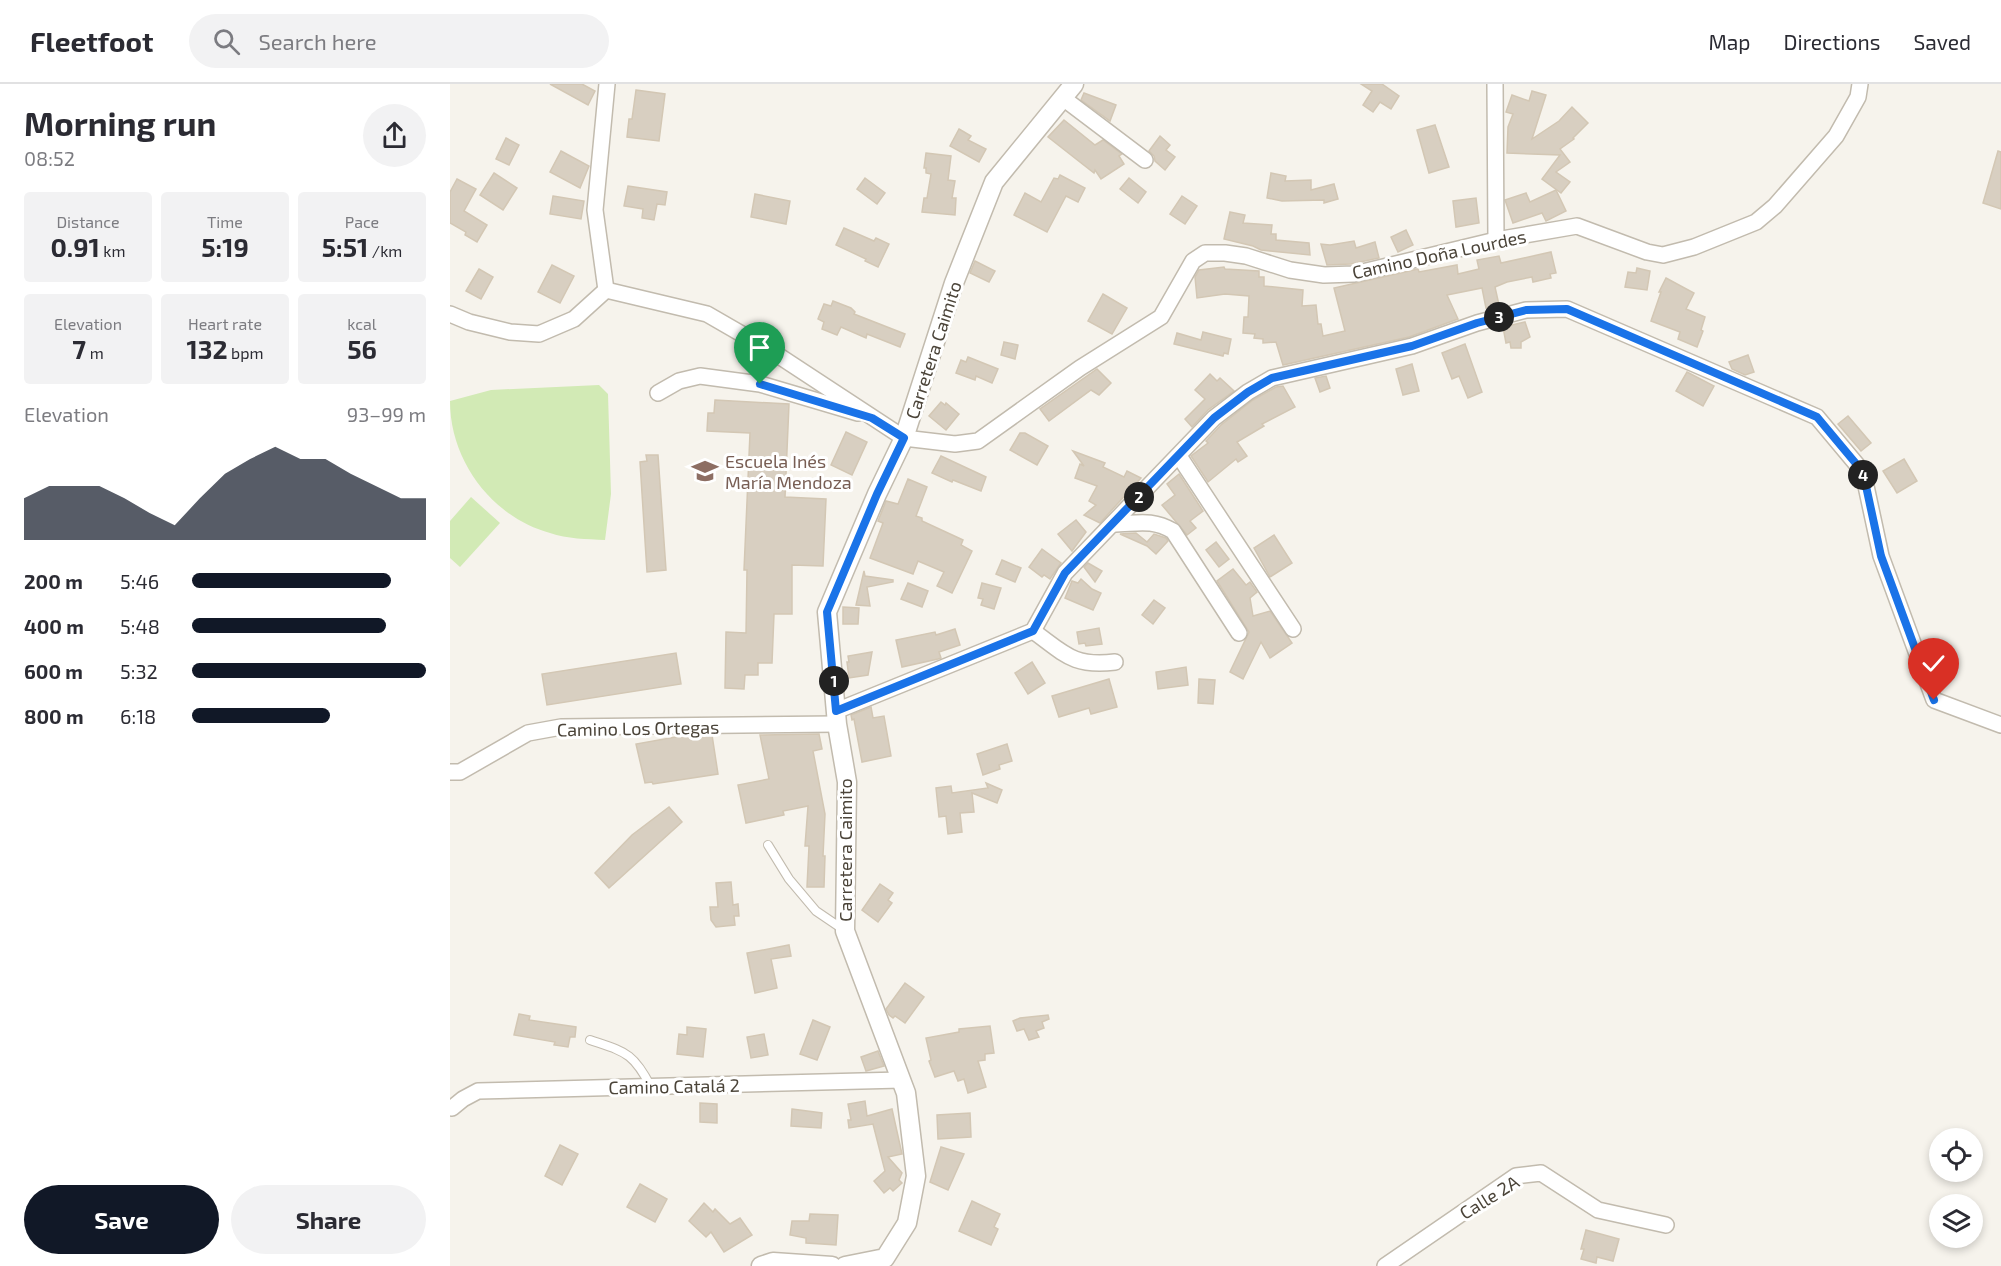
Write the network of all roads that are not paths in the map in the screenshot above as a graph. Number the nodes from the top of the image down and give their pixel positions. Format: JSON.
{"nodes":[{"id":1,"x":607,"y":84,"type":"edge"},
{"id":2,"x":1495,"y":84,"type":"edge"},
{"id":3,"x":1860,"y":84,"type":"edge"},
{"id":4,"x":1068,"y":91,"type":"edge"},
{"id":5,"x":1145,"y":160,"type":"dead end"},
{"id":6,"x":1496,"y":240,"type":"junction"},
{"id":7,"x":606,"y":290,"type":"junction"},
{"id":8,"x":450,"y":314,"type":"edge"},
{"id":9,"x":658,"y":393,"type":"dead end"},
{"id":10,"x":872,"y":418,"type":"junction"},
{"id":11,"x":904,"y":438,"type":"junction"},
{"id":12,"x":1179,"y":456,"type":"junction"},
{"id":13,"x":1113,"y":524,"type":"junction"},
{"id":14,"x":1293,"y":629,"type":"dead end"},
{"id":15,"x":1033,"y":631,"type":"junction"},
{"id":16,"x":1239,"y":633,"type":"dead end"},
{"id":17,"x":1115,"y":662,"type":"dead end"},
{"id":18,"x":837,"y":718,"type":"junction"},
{"id":19,"x":2001,"y":725,"type":"edge"},
{"id":20,"x":450,"y":772,"type":"edge"},
{"id":21,"x":768,"y":844,"type":"dead end"},
{"id":22,"x":845,"y":931,"type":"junction"},
{"id":23,"x":590,"y":1040,"type":"dead end"},
{"id":24,"x":901,"y":1080,"type":"junction"},
{"id":25,"x":651,"y":1087,"type":"junction"},
{"id":26,"x":452,"y":1108,"type":"dead end"},
{"id":27,"x":1666,"y":1225,"type":"dead end"},
{"id":28,"x":885,"y":1263,"type":"edge"},
{"id":29,"x":761,"y":1266,"type":"edge"},
{"id":30,"x":832,"y":1266,"type":"edge"},
{"id":31,"x":845,"y":1266,"type":"edge"},
{"id":32,"x":1385,"y":1266,"type":"edge"}],
"edges":[{"from":1,"to":7,"type":"street"},
{"from":2,"to":6,"type":"street"},
{"from":3,"to":6,"type":"street","name":"Camino Doña Lourdes"},
{"from":4,"to":5,"type":"street"},
{"from":4,"to":11,"type":"street","name":"Carretera Caimito"},
{"from":6,"to":11,"type":"street","name":"Camino Doña Lourdes"},
{"from":7,"to":8,"type":"street"},
{"from":7,"to":10,"type":"street"},
{"from":9,"to":10,"type":"street"},
{"from":10,"to":11,"type":"street"},
{"from":11,"to":18,"type":"street","name":"Carretera Caimito"},
{"from":12,"to":13,"type":"street"},
{"from":12,"to":14,"type":"street"},
{"from":12,"to":19,"type":"street"},
{"from":13,"to":15,"type":"street"},
{"from":13,"to":16,"type":"street"},
{"from":15,"to":17,"type":"street"},
{"from":15,"to":18,"type":"street"},
{"from":18,"to":20,"type":"street","name":"Camino Los Ortegas"},
{"from":18,"to":22,"type":"street","name":"Carretera Caimito"},
{"from":21,"to":22,"type":"lane"},
{"from":22,"to":24,"type":"street","name":"Carretera Caimito"},
{"from":23,"to":25,"type":"lane"},
{"from":24,"to":25,"type":"street","name":"Camino Catalá 2"},
{"from":24,"to":28,"type":"street","name":"Carretera Caimito"},
{"from":25,"to":26,"type":"street","name":"Camino Catalá 2"},
{"from":27,"to":32,"type":"street","name":"Calle 2A"},
{"from":28,"to":31,"type":"street","name":"Carretera Caimito"},
{"from":29,"to":30,"type":"street"}]}
